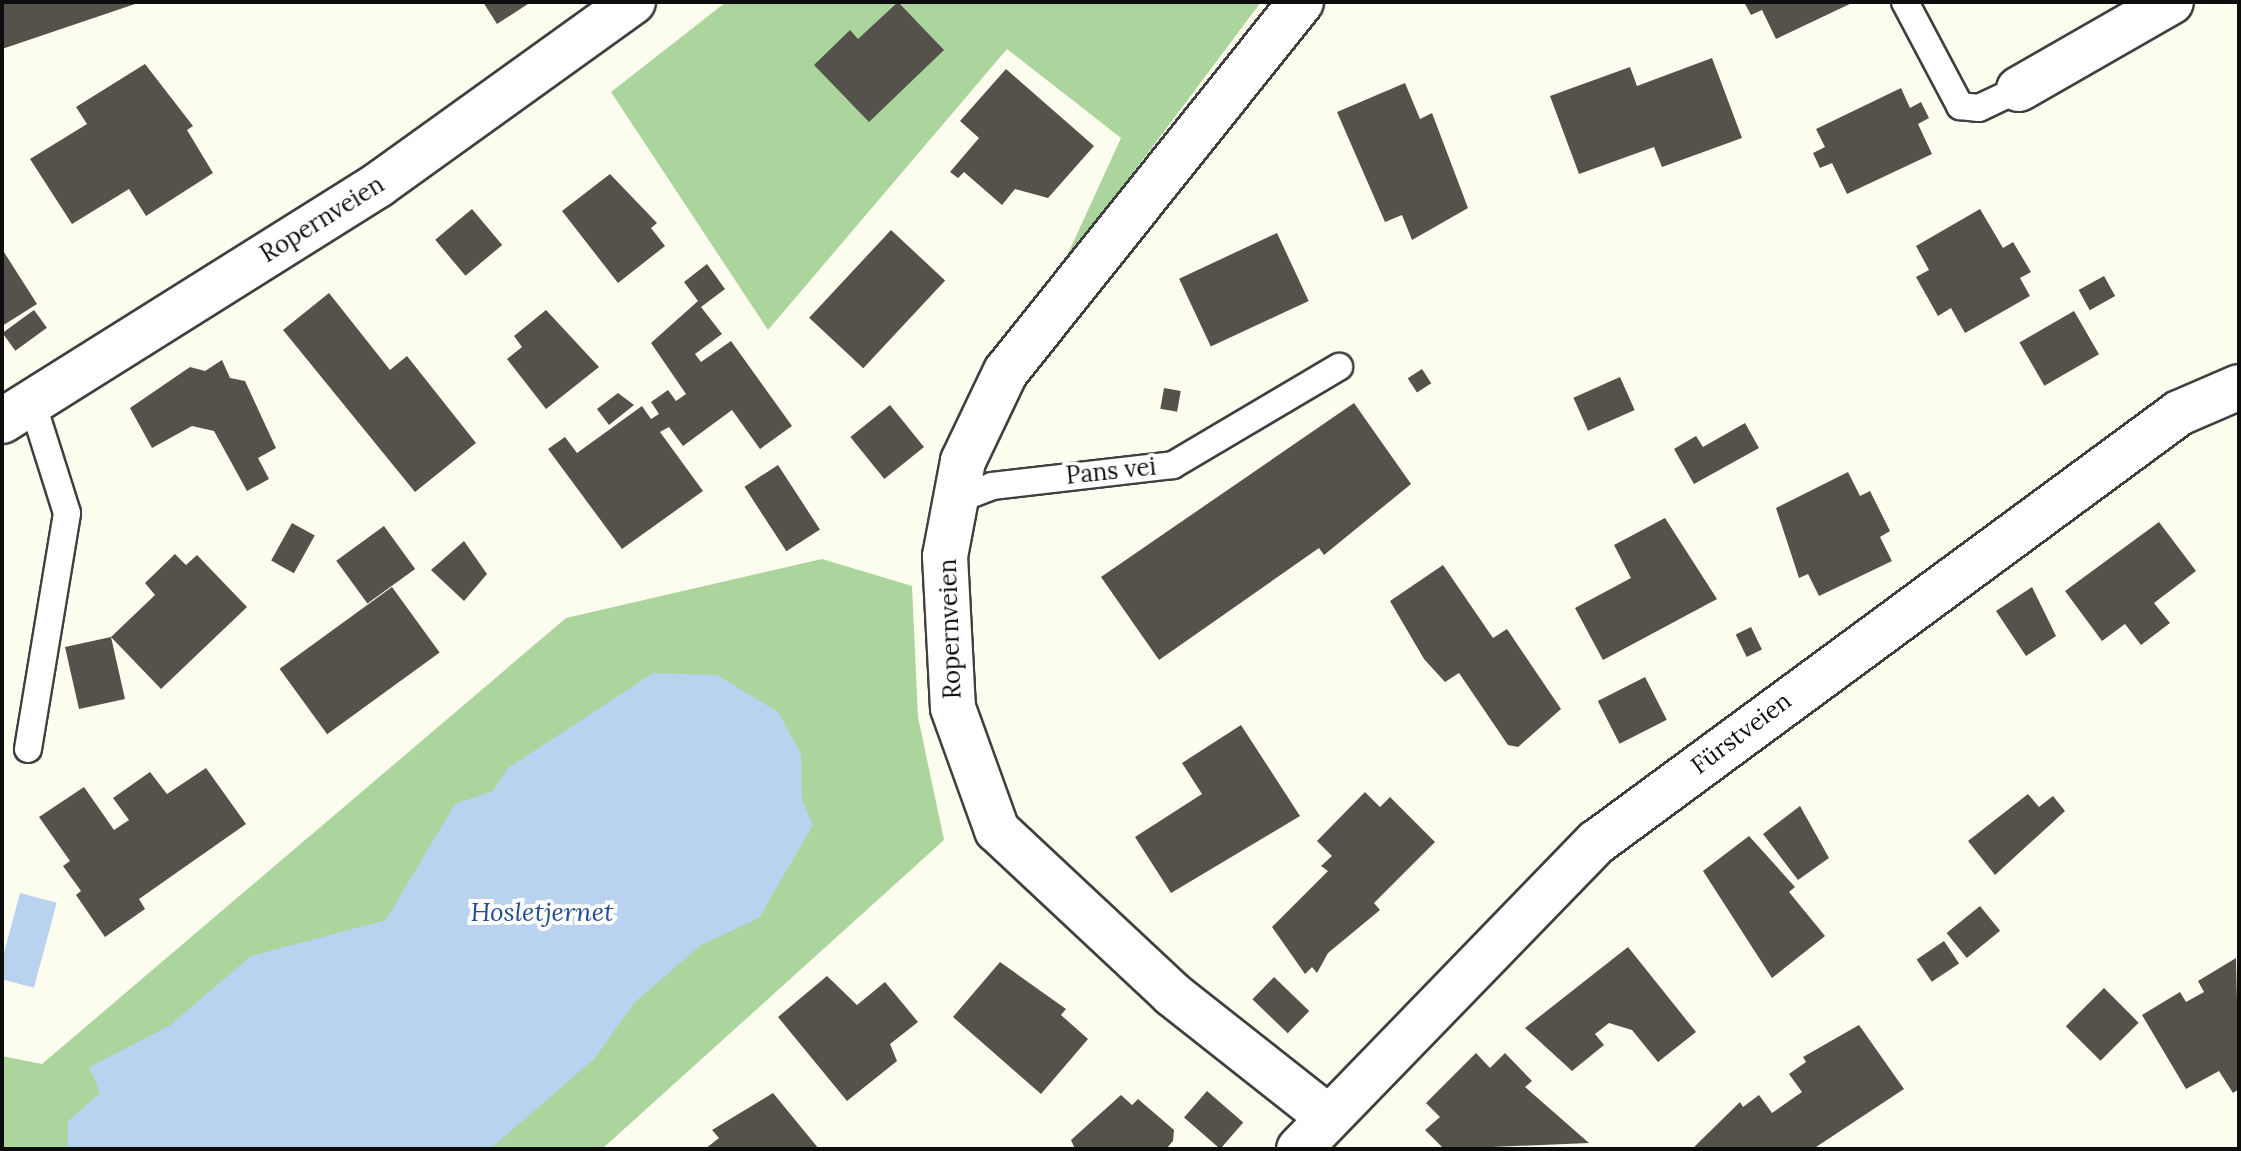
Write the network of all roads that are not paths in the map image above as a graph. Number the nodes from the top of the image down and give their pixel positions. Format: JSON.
{"nodes":[{"id":1,"x":633,"y":2,"type":"edge"},
{"id":2,"x":1301,"y":2,"type":"edge"},
{"id":3,"x":1905,"y":2,"type":"edge"},
{"id":4,"x":2171,"y":2,"type":"edge"},
{"id":5,"x":2019,"y":89,"type":"joint"},
{"id":6,"x":1339,"y":367,"type":"dead end"},
{"id":7,"x":2239,"y":387,"type":"edge"},
{"id":8,"x":17,"y":411,"type":"edge"},
{"id":9,"x":956,"y":500,"type":"junction"},
{"id":10,"x":28,"y":749,"type":"dead end"},
{"id":11,"x":1328,"y":1117,"type":"junction"},
{"id":12,"x":1299,"y":1149,"type":"edge"}],
"edges":[{"from":1,"to":8,"type":"street","name":"Ropernveien"},
{"from":2,"to":9,"type":"street","name":"Ropernveien"},
{"from":3,"to":5,"type":"lane"},
{"from":4,"to":5,"type":"street"},
{"from":6,"to":9,"type":"lane","name":"Pans vei"},
{"from":7,"to":11,"type":"street","name":"Fürstveien"},
{"from":8,"to":10,"type":"lane"},
{"from":9,"to":11,"type":"street","name":"Ropernveien"},
{"from":11,"to":12,"type":"street","name":"Fürstveien"}]}
